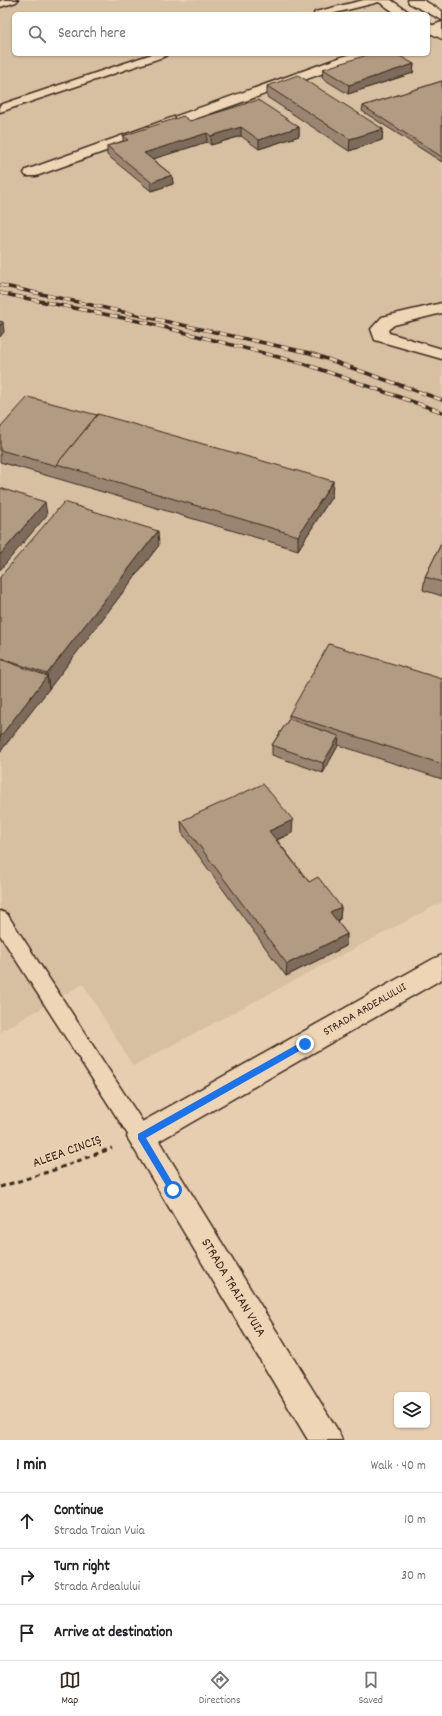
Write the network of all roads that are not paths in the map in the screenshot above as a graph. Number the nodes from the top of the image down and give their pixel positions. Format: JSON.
{"nodes":[{"id":1,"x":13,"y":0,"type":"edge"},
{"id":2,"x":376,"y":0,"type":"edge"},
{"id":3,"x":382,"y":0,"type":"edge"},
{"id":4,"x":414,"y":0,"type":"edge"},
{"id":5,"x":0,"y":4,"type":"edge"},
{"id":6,"x":327,"y":12,"type":"edge"},
{"id":7,"x":403,"y":12,"type":"edge"},
{"id":8,"x":442,"y":16,"type":"edge"},
{"id":9,"x":156,"y":56,"type":"edge"},
{"id":10,"x":357,"y":56,"type":"edge"},
{"id":11,"x":0,"y":110,"type":"edge"},
{"id":12,"x":31,"y":173,"type":"dead end"},
{"id":13,"x":442,"y":308,"type":"edge"},
{"id":14,"x":442,"y":354,"type":"edge"},
{"id":15,"x":0,"y":919,"type":"edge"},
{"id":16,"x":442,"y":966,"type":"edge"},
{"id":17,"x":141,"y":1137,"type":"junction"},
{"id":18,"x":326,"y":1440,"type":"edge"}],
"edges":[{"from":1,"to":5,"type":"lane"},
{"from":2,"to":6,"type":"lane"},
{"from":3,"to":7,"type":"street"},
{"from":4,"to":8,"type":"street"},
{"from":9,"to":11,"type":"lane"},
{"from":10,"to":12,"type":"street"},
{"from":13,"to":14,"type":"street"},
{"from":15,"to":17,"type":"lane"},
{"from":16,"to":17,"type":"street","name":"STRADA ARDEALULUI"},
{"from":17,"to":18,"type":"street","name":"STRADA TRAIAN VUIA"}]}
